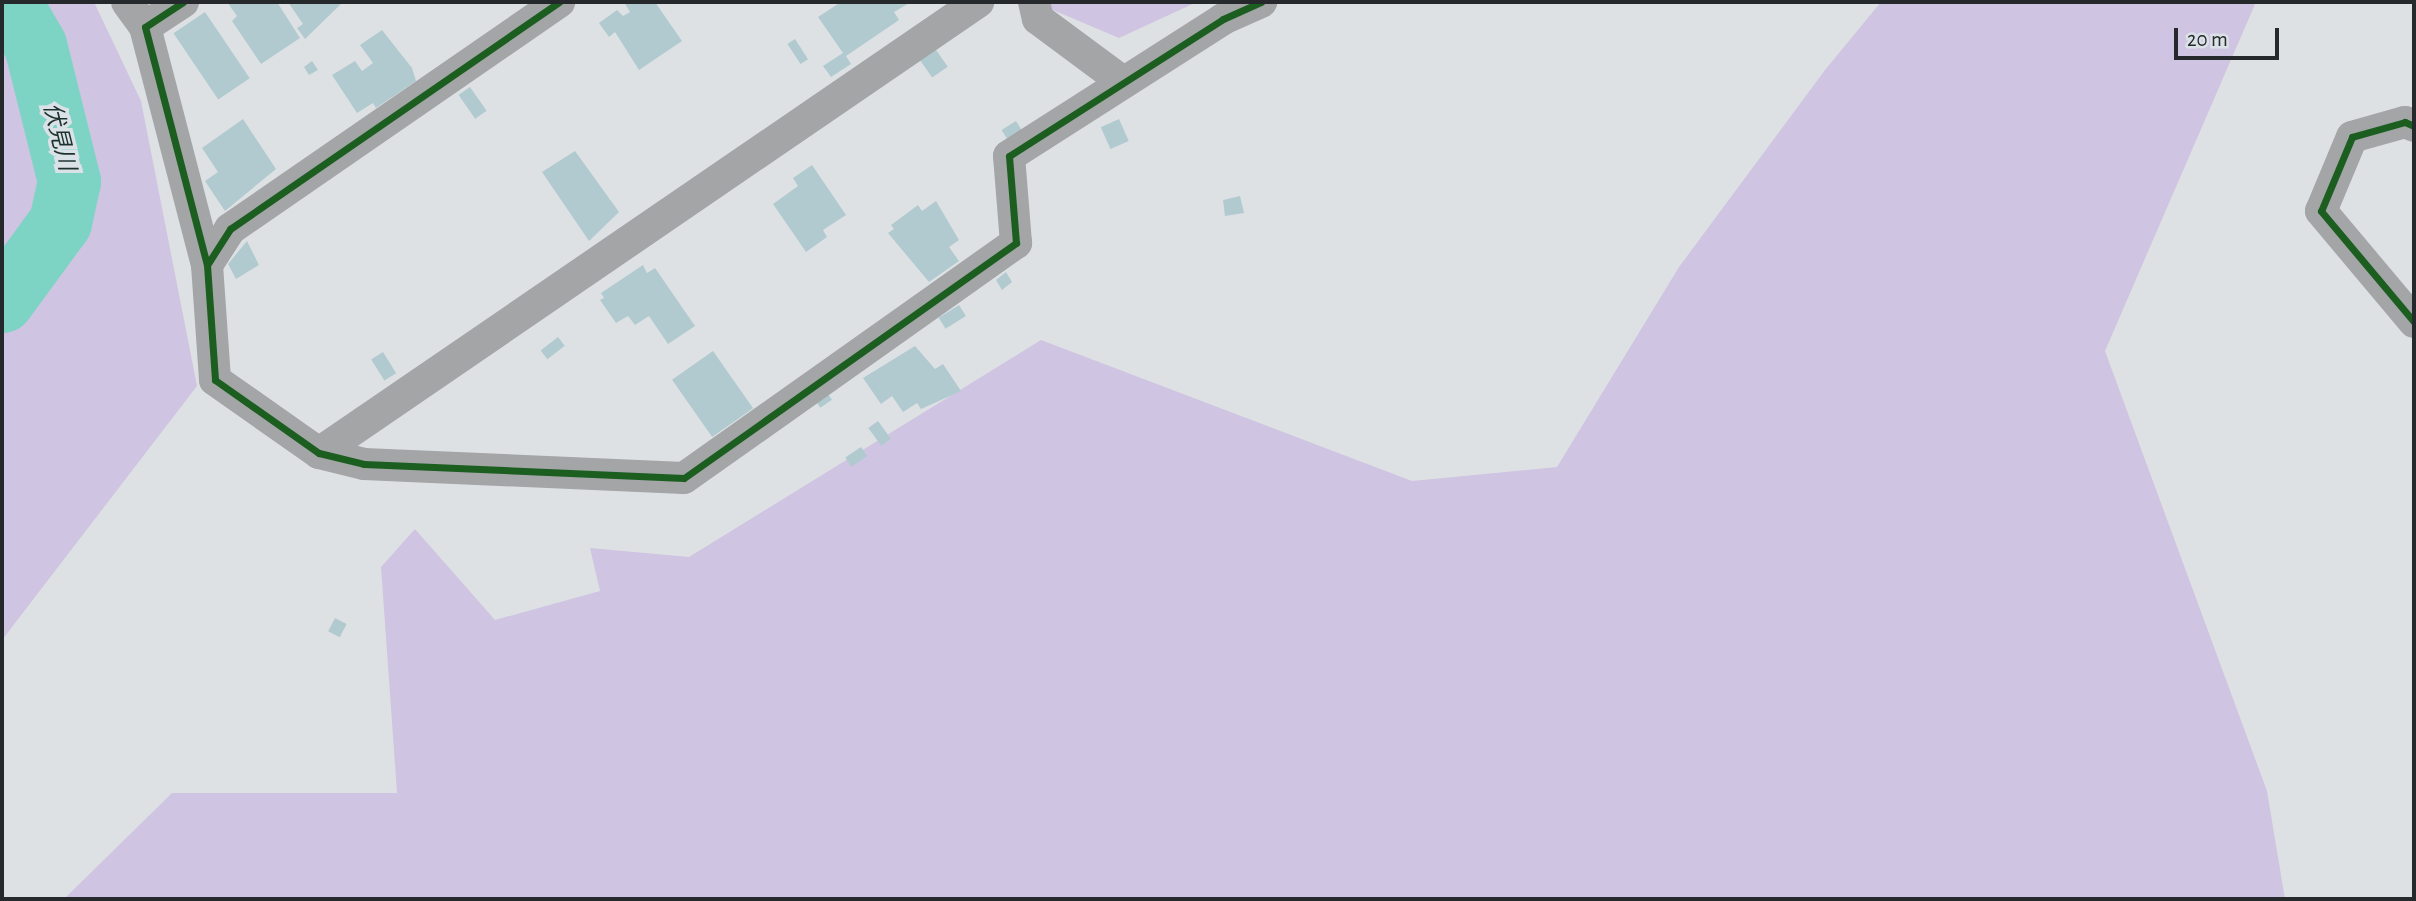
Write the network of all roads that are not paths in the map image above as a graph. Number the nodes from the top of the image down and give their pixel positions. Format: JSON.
{"nodes":[{"id":1,"x":183,"y":2,"type":"edge"},
{"id":2,"x":559,"y":2,"type":"edge"},
{"id":3,"x":978,"y":2,"type":"edge"},
{"id":4,"x":1034,"y":2,"type":"edge"},
{"id":5,"x":1261,"y":2,"type":"edge"},
{"id":6,"x":136,"y":14,"type":"edge"},
{"id":7,"x":1124,"y":82,"type":"junction"},
{"id":8,"x":2414,"y":126,"type":"edge"},
{"id":9,"x":207,"y":265,"type":"junction"},
{"id":10,"x":2414,"y":322,"type":"edge"},
{"id":11,"x":319,"y":453,"type":"junction"}],
"edges":[{"from":1,"to":6,"type":"street"},
{"from":2,"to":9,"type":"street"},
{"from":3,"to":11,"type":"street"},
{"from":4,"to":7,"type":"street"},
{"from":5,"to":7,"type":"street"},
{"from":6,"to":9,"type":"street"},
{"from":7,"to":11,"type":"street"},
{"from":8,"to":10,"type":"street"},
{"from":9,"to":11,"type":"street"}]}
